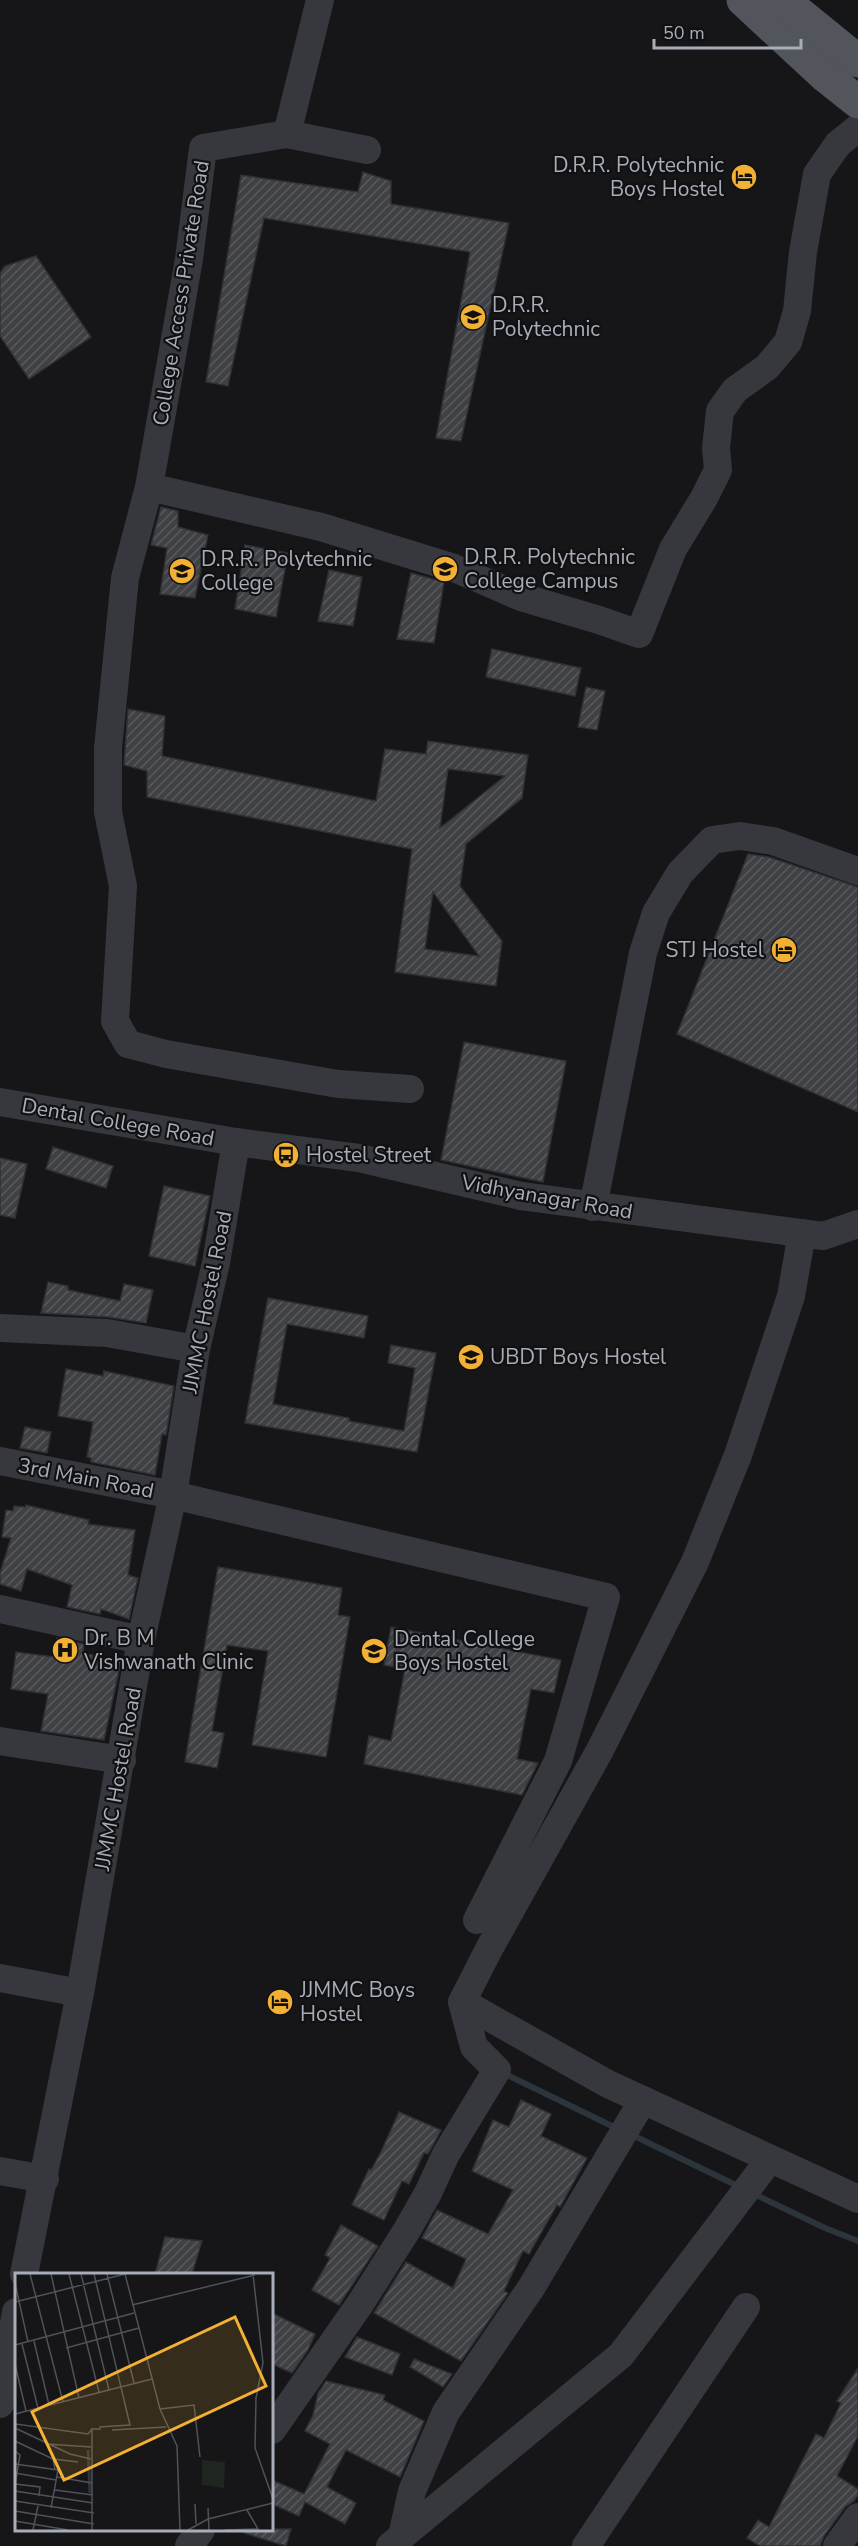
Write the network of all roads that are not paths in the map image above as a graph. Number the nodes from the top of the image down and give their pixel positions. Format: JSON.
{"nodes":[{"id":1,"x":320,"y":0,"type":"edge"},
{"id":2,"x":744,"y":0,"type":"edge"},
{"id":3,"x":783,"y":0,"type":"edge"},
{"id":4,"x":858,"y":61,"type":"edge"},
{"id":5,"x":858,"y":102,"type":"edge"},
{"id":6,"x":858,"y":128,"type":"edge"},
{"id":7,"x":287,"y":134,"type":"junction"},
{"id":8,"x":367,"y":150,"type":"dead end"},
{"id":9,"x":149,"y":487,"type":"junction"},
{"id":10,"x":858,"y":872,"type":"edge"},
{"id":11,"x":410,"y":1089,"type":"dead end"},
{"id":12,"x":0,"y":1102,"type":"edge"},
{"id":13,"x":236,"y":1142,"type":"junction"},
{"id":14,"x":593,"y":1207,"type":"junction"},
{"id":15,"x":858,"y":1224,"type":"edge"},
{"id":16,"x":802,"y":1233,"type":"junction"},
{"id":17,"x":0,"y":1328,"type":"edge"},
{"id":18,"x":196,"y":1349,"type":"junction"},
{"id":19,"x":0,"y":1461,"type":"edge"},
{"id":20,"x":172,"y":1495,"type":"junction"},
{"id":21,"x":0,"y":1609,"type":"edge"},
{"id":22,"x":141,"y":1640,"type":"junction"},
{"id":23,"x":0,"y":1741,"type":"edge"},
{"id":24,"x":122,"y":1760,"type":"junction"},
{"id":25,"x":477,"y":1920,"type":"dead end"},
{"id":26,"x":0,"y":1978,"type":"edge"},
{"id":27,"x":80,"y":1993,"type":"junction"},
{"id":28,"x":462,"y":2002,"type":"junction"},
{"id":29,"x":643,"y":2100,"type":"junction"},
{"id":30,"x":770,"y":2159,"type":"junction"},
{"id":31,"x":0,"y":2171,"type":"edge"},
{"id":32,"x":45,"y":2179,"type":"junction"},
{"id":33,"x":858,"y":2199,"type":"edge"},
{"id":34,"x":24,"y":2273,"type":"edge"},
{"id":35,"x":746,"y":2307,"type":"dead end"},
{"id":36,"x":10,"y":2324,"type":"edge"},
{"id":37,"x":0,"y":2404,"type":"edge"},
{"id":38,"x":273,"y":2429,"type":"edge"},
{"id":39,"x":858,"y":2517,"type":"edge"},
{"id":40,"x":200,"y":2531,"type":"edge"},
{"id":41,"x":396,"y":2541,"type":"edge"},
{"id":42,"x":189,"y":2546,"type":"edge"},
{"id":43,"x":586,"y":2546,"type":"edge"},
{"id":44,"x":837,"y":2546,"type":"edge"}],
"edges":[{"from":1,"to":7,"type":"street"},
{"from":2,"to":5,"type":"main road"},
{"from":3,"to":4,"type":"main road"},
{"from":6,"to":9,"type":"street"},
{"from":7,"to":8,"type":"street","name":"College Access Private Road"},
{"from":7,"to":9,"type":"street","name":"College Access Private Road"},
{"from":9,"to":11,"type":"street","name":"College Access Private Road"},
{"from":10,"to":14,"type":"street"},
{"from":12,"to":13,"type":"street","name":"Dental College Road"},
{"from":13,"to":14,"type":"street","name":"Vidhyanagar Road"},
{"from":13,"to":18,"type":"street","name":"JJMMC Hostel Road"},
{"from":14,"to":16,"type":"street","name":"Vidhyanagar Road"},
{"from":15,"to":16,"type":"street","name":"Vidhyanagar Road"},
{"from":16,"to":28,"type":"street"},
{"from":17,"to":18,"type":"street"},
{"from":18,"to":20,"type":"street","name":"JJMMC Hostel Road"},
{"from":19,"to":20,"type":"street","name":"3rd Main Road"},
{"from":20,"to":22,"type":"street","name":"JJMMC Hostel Road"},
{"from":20,"to":25,"type":"street","name":"3rd Main Road"},
{"from":21,"to":22,"type":"street"},
{"from":22,"to":24,"type":"street","name":"JJMMC Hostel Road"},
{"from":23,"to":24,"type":"street"},
{"from":24,"to":27,"type":"street","name":"JJMMC Hostel Road"},
{"from":26,"to":27,"type":"street"},
{"from":27,"to":32,"type":"street","name":"JJMMC Hostel Road"},
{"from":28,"to":29,"type":"street"},
{"from":28,"to":38,"type":"street"},
{"from":29,"to":30,"type":"street"},
{"from":29,"to":41,"type":"street"},
{"from":30,"to":33,"type":"street"},
{"from":30,"to":41,"type":"street"},
{"from":31,"to":32,"type":"street"},
{"from":32,"to":34,"type":"street","name":"JJMMC Hostel Road"},
{"from":35,"to":43,"type":"street"},
{"from":36,"to":37,"type":"street"},
{"from":39,"to":44,"type":"street"},
{"from":40,"to":42,"type":"street"}]}
